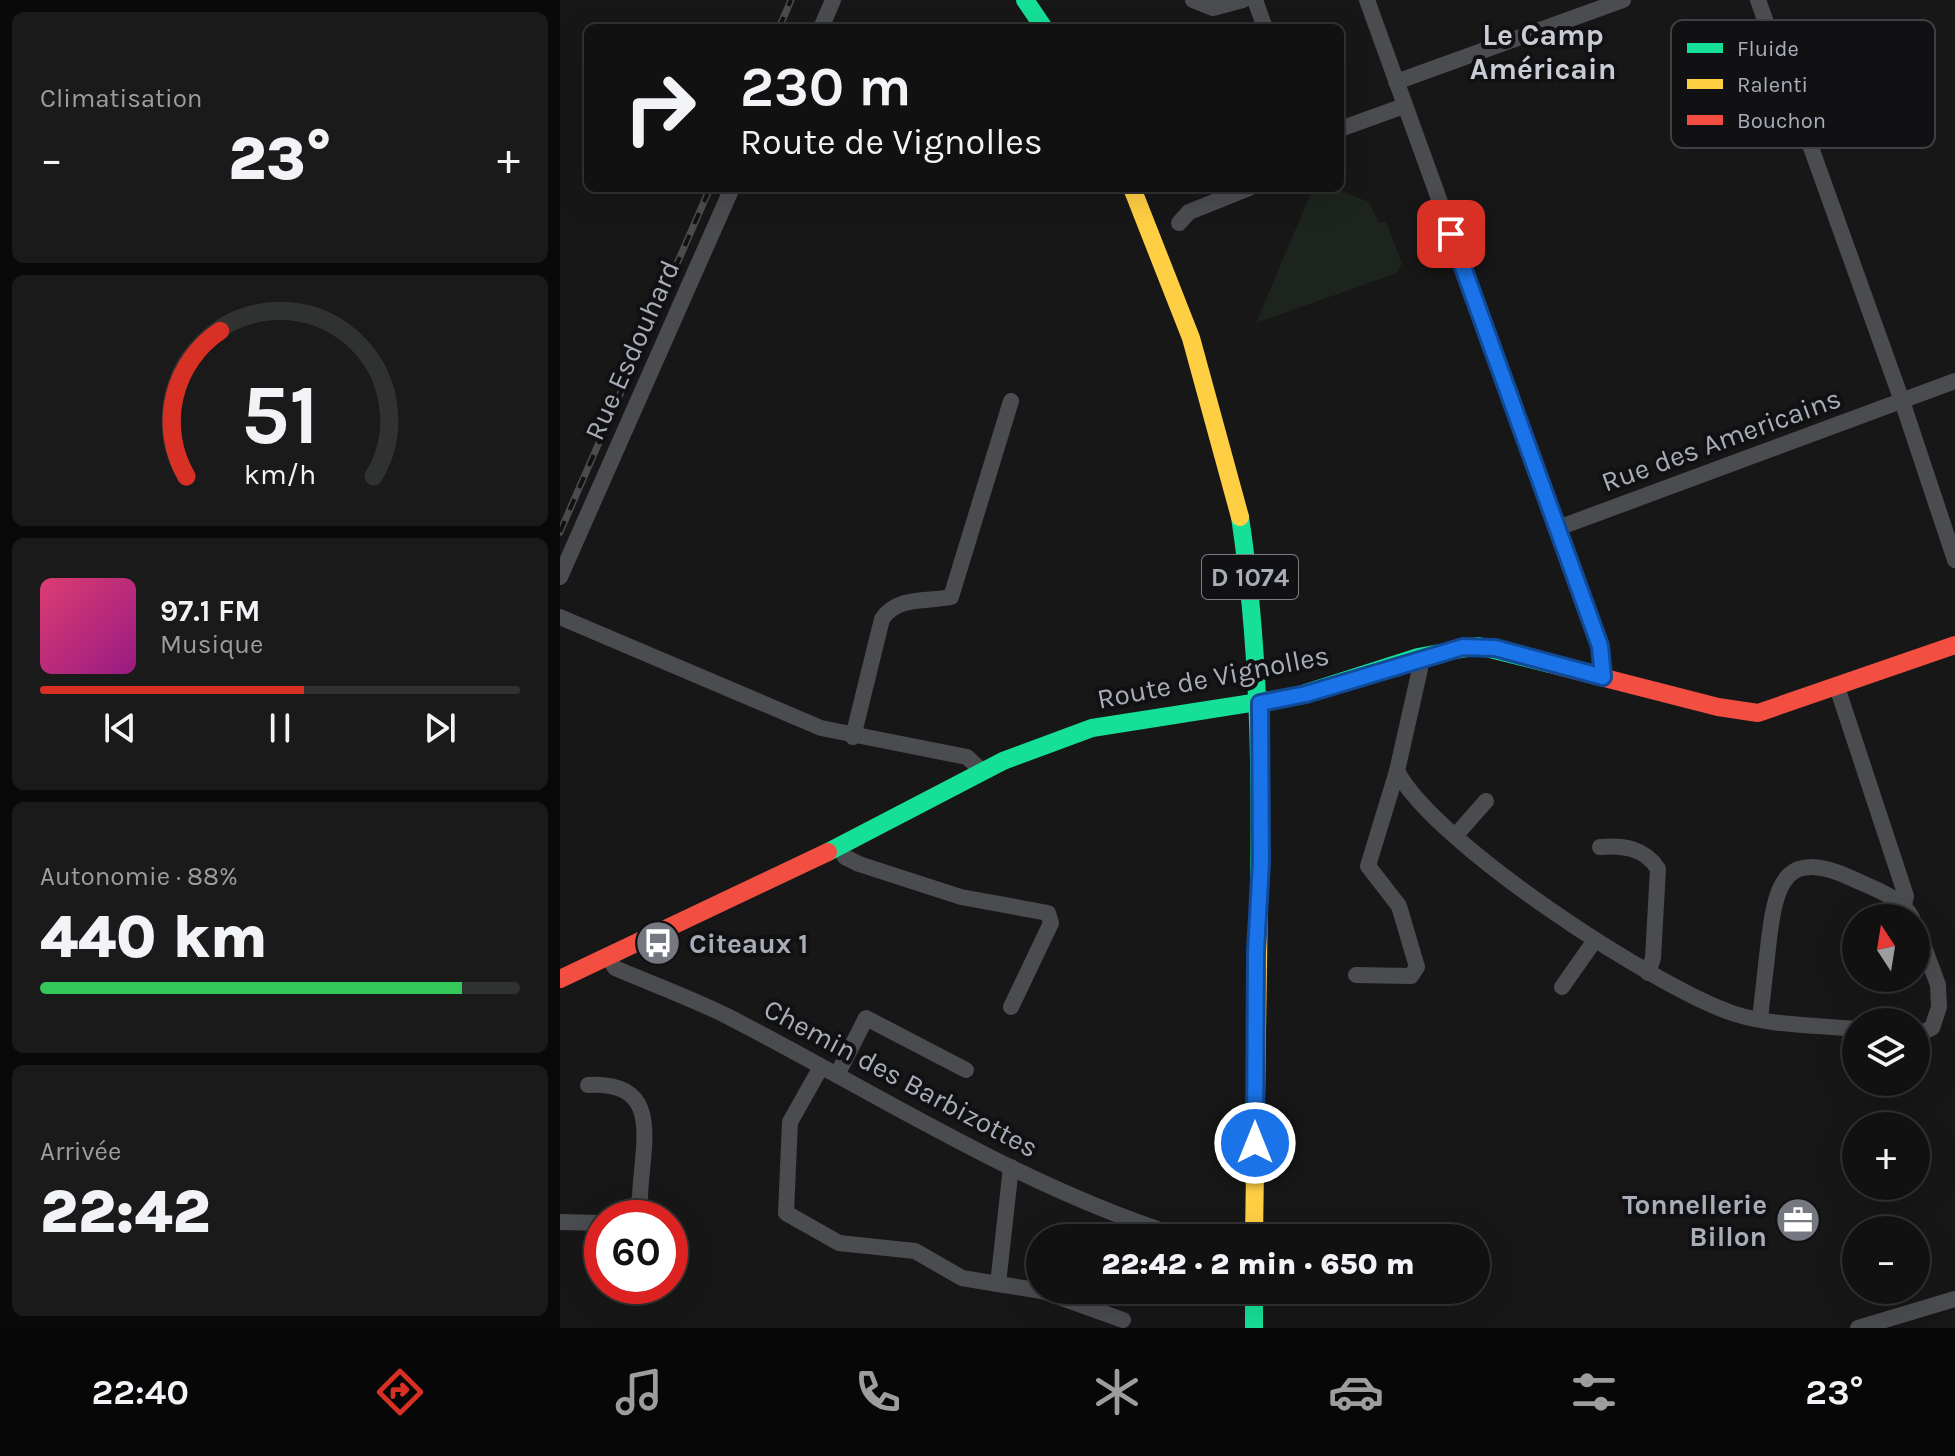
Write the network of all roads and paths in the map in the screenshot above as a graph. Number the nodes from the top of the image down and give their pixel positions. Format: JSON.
{"nodes":[{"id":1,"x":833,"y":0,"type":"edge"},
{"id":2,"x":1025,"y":0,"type":"edge"},
{"id":3,"x":1193,"y":0,"type":"edge"},
{"id":4,"x":1243,"y":0,"type":"edge"},
{"id":5,"x":1255,"y":0,"type":"edge"},
{"id":6,"x":1367,"y":0,"type":"edge"},
{"id":7,"x":1623,"y":0,"type":"edge"},
{"id":8,"x":1758,"y":0,"type":"edge"},
{"id":9,"x":1765,"y":20,"type":"edge"},
{"id":10,"x":823,"y":24,"type":"edge"},
{"id":11,"x":1041,"y":24,"type":"edge"},
{"id":12,"x":1264,"y":24,"type":"edge"},
{"id":13,"x":1396,"y":82,"type":"junction"},
{"id":14,"x":1404,"y":106,"type":"junction"},
{"id":15,"x":1344,"y":128,"type":"edge"},
{"id":16,"x":1811,"y":148,"type":"edge"},
{"id":17,"x":730,"y":192,"type":"edge"},
{"id":18,"x":1134,"y":192,"type":"edge"},
{"id":19,"x":1239,"y":192,"type":"edge"},
{"id":20,"x":1179,"y":223,"type":"dead end"},
{"id":21,"x":1955,"y":381,"type":"edge"},
{"id":22,"x":1011,"y":401,"type":"dead end"},
{"id":23,"x":1902,"y":401,"type":"junction"},
{"id":24,"x":1558,"y":528,"type":"junction"},
{"id":25,"x":1955,"y":560,"type":"edge"},
{"id":26,"x":560,"y":577,"type":"edge"},
{"id":27,"x":560,"y":617,"type":"edge"},
{"id":28,"x":1955,"y":645,"type":"edge"},
{"id":29,"x":1418,"y":657,"type":"junction"},
{"id":30,"x":1603,"y":677,"type":"junction"},
{"id":31,"x":1837,"y":687,"type":"junction"},
{"id":32,"x":1253,"y":704,"type":"junction"},
{"id":33,"x":853,"y":737,"type":"junction"},
{"id":34,"x":982,"y":771,"type":"junction"},
{"id":35,"x":1397,"y":771,"type":"junction"},
{"id":36,"x":1486,"y":801,"type":"dead end"},
{"id":37,"x":1456,"y":835,"type":"junction"},
{"id":38,"x":839,"y":847,"type":"junction"},
{"id":39,"x":1600,"y":847,"type":"dead end"},
{"id":40,"x":1888,"y":904,"type":"edge"},
{"id":41,"x":1908,"y":904,"type":"edge"},
{"id":42,"x":1595,"y":940,"type":"junction"},
{"id":43,"x":609,"y":958,"type":"junction"},
{"id":44,"x":1930,"y":968,"type":"edge"},
{"id":45,"x":1648,"y":973,"type":"junction"},
{"id":46,"x":1356,"y":975,"type":"dead end"},
{"id":47,"x":560,"y":979,"type":"edge"},
{"id":48,"x":1562,"y":987,"type":"dead end"},
{"id":49,"x":1011,"y":1007,"type":"dead end"},
{"id":50,"x":1760,"y":1019,"type":"junction"},
{"id":51,"x":1842,"y":1028,"type":"edge"},
{"id":52,"x":1930,"y":1029,"type":"edge"},
{"id":53,"x":966,"y":1070,"type":"dead end"},
{"id":54,"x":829,"y":1071,"type":"junction"},
{"id":55,"x":588,"y":1085,"type":"dead end"},
{"id":56,"x":1011,"y":1167,"type":"junction"},
{"id":57,"x":638,"y":1200,"type":"edge"},
{"id":58,"x":560,"y":1222,"type":"edge"},
{"id":59,"x":584,"y":1223,"type":"edge"},
{"id":60,"x":1140,"y":1224,"type":"edge"},
{"id":61,"x":1254,"y":1224,"type":"edge"},
{"id":62,"x":998,"y":1284,"type":"junction"},
{"id":63,"x":1955,"y":1299,"type":"edge"},
{"id":64,"x":1254,"y":1304,"type":"edge"},
{"id":65,"x":1123,"y":1320,"type":"dead end"},
{"id":66,"x":1254,"y":1328,"type":"edge"},
{"id":67,"x":1858,"y":1328,"type":"edge"}],
"edges":[{"from":1,"to":10,"type":"street"},
{"from":2,"to":11,"type":"street"},
{"from":3,"to":4,"type":"street"},
{"from":5,"to":12,"type":"street"},
{"from":6,"to":13,"type":"street"},
{"from":7,"to":13,"type":"street"},
{"from":8,"to":9,"type":"street"},
{"from":13,"to":14,"type":"street"},
{"from":14,"to":15,"type":"street"},
{"from":14,"to":24,"type":"street"},
{"from":16,"to":23,"type":"street"},
{"from":17,"to":26,"type":"street","name":"Rue Esdouhard"},
{"from":18,"to":32,"type":"street","number":"D 1074"},
{"from":19,"to":20,"type":"street"},
{"from":21,"to":23,"type":"street","name":"Rue des Americains"},
{"from":22,"to":33,"type":"street"},
{"from":23,"to":24,"type":"street","name":"Rue des Americains"},
{"from":23,"to":25,"type":"street"},
{"from":24,"to":30,"type":"street"},
{"from":27,"to":33,"type":"street"},
{"from":28,"to":31,"type":"street","name":"Route de Vignolles"},
{"from":29,"to":30,"type":"street","name":"Route de Vignolles"},
{"from":29,"to":32,"type":"street","name":"Route de Vignolles"},
{"from":29,"to":35,"type":"street"},
{"from":30,"to":31,"type":"street","name":"Route de Vignolles"},
{"from":31,"to":41,"type":"street"},
{"from":32,"to":34,"type":"street","name":"Route de Vignolles"},
{"from":32,"to":61,"type":"street","number":"D 1074"},
{"from":33,"to":34,"type":"street"},
{"from":34,"to":38,"type":"street","name":"Route de Vignolles"},
{"from":35,"to":37,"type":"street"},
{"from":35,"to":46,"type":"street"},
{"from":36,"to":37,"type":"street"},
{"from":37,"to":42,"type":"street"},
{"from":38,"to":43,"type":"street","name":"Route de Vignolles"},
{"from":38,"to":49,"type":"street"},
{"from":39,"to":45,"type":"street"},
{"from":40,"to":50,"type":"street"},
{"from":42,"to":45,"type":"street"},
{"from":42,"to":48,"type":"street"},
{"from":43,"to":47,"type":"street","name":"Route de Vignolles"},
{"from":43,"to":54,"type":"street","name":"Chemin des Barbizottes"},
{"from":44,"to":52,"type":"street"},
{"from":45,"to":50,"type":"street"},
{"from":50,"to":51,"type":"street"},
{"from":53,"to":54,"type":"street"},
{"from":54,"to":56,"type":"street","name":"Chemin des Barbizottes"},
{"from":54,"to":62,"type":"street"},
{"from":55,"to":57,"type":"street"},
{"from":56,"to":60,"type":"street","name":"Chemin des Barbizottes"},
{"from":56,"to":62,"type":"street"},
{"from":58,"to":59,"type":"street"},
{"from":62,"to":65,"type":"street"},
{"from":63,"to":67,"type":"street"},
{"from":64,"to":66,"type":"street"}]}
